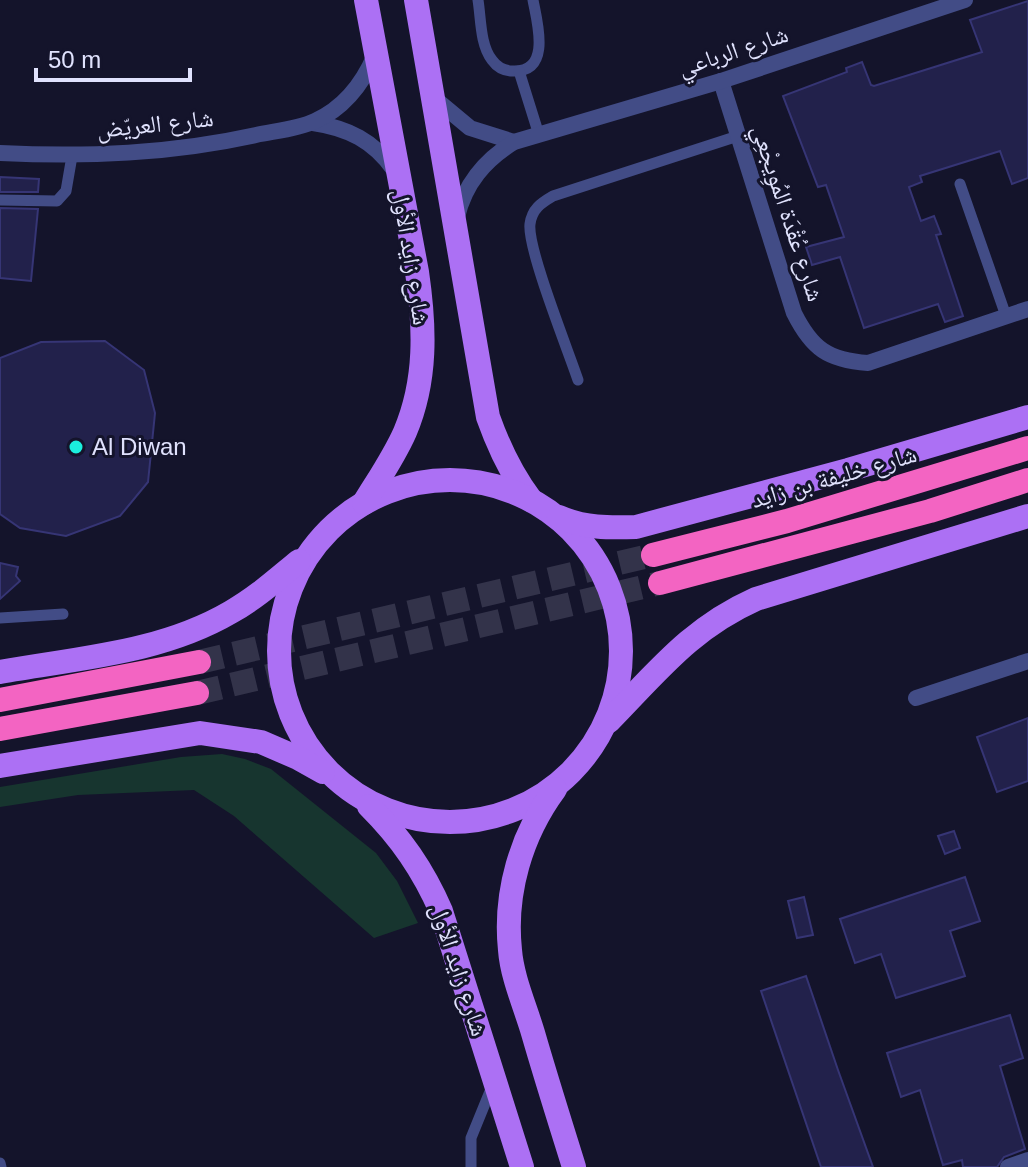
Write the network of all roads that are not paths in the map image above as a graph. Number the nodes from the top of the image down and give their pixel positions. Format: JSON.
{"nodes":[{"id":1,"x":366,"y":0,"type":"edge"},
{"id":2,"x":416,"y":0,"type":"edge"},
{"id":3,"x":478,"y":0,"type":"edge"},
{"id":4,"x":533,"y":0,"type":"edge"},
{"id":5,"x":965,"y":0,"type":"edge"},
{"id":6,"x":375,"y":54,"type":"junction"},
{"id":7,"x":519,"y":71,"type":"junction"},
{"id":8,"x":721,"y":81,"type":"junction"},
{"id":9,"x":434,"y":98,"type":"junction"},
{"id":10,"x":313,"y":123,"type":"junction"},
{"id":11,"x":539,"y":135,"type":"junction"},
{"id":12,"x":738,"y":136,"type":"junction"},
{"id":13,"x":514,"y":142,"type":"junction"},
{"id":14,"x":0,"y":153,"type":"edge"},
{"id":15,"x":72,"y":156,"type":"junction"},
{"id":16,"x":397,"y":174,"type":"junction"},
{"id":17,"x":960,"y":184,"type":"dead end"},
{"id":18,"x":0,"y":200,"type":"edge"},
{"id":19,"x":456,"y":221,"type":"junction"},
{"id":20,"x":1028,"y":309,"type":"edge"},
{"id":21,"x":1006,"y":316,"type":"junction"},
{"id":22,"x":578,"y":380,"type":"dead end"},
{"id":23,"x":1028,"y":417,"type":"edge"},
{"id":24,"x":1028,"y":448,"type":"edge"},
{"id":25,"x":1028,"y":480,"type":"edge"},
{"id":26,"x":364,"y":503,"type":"junction"},
{"id":27,"x":540,"y":507,"type":"junction"},
{"id":28,"x":1028,"y":516,"type":"edge"},
{"id":29,"x":310,"y":552,"type":"junction"},
{"id":30,"x":653,"y":555,"type":"tunnel mouth"},
{"id":31,"x":660,"y":583,"type":"tunnel mouth"},
{"id":32,"x":63,"y":614,"type":"dead end"},
{"id":33,"x":0,"y":618,"type":"edge"},
{"id":34,"x":1028,"y":661,"type":"edge"},
{"id":35,"x":199,"y":662,"type":"tunnel mouth"},
{"id":36,"x":0,"y":672,"type":"edge"},
{"id":37,"x":197,"y":693,"type":"tunnel mouth"},
{"id":38,"x":916,"y":698,"type":"dead end"},
{"id":39,"x":0,"y":700,"type":"edge"},
{"id":40,"x":602,"y":728,"type":"junction"},
{"id":41,"x":0,"y":729,"type":"edge"},
{"id":42,"x":0,"y":766,"type":"edge"},
{"id":43,"x":563,"y":778,"type":"junction"},
{"id":44,"x":349,"y":788,"type":"junction"},
{"id":45,"x":495,"y":1080,"type":"junction"},
{"id":46,"x":1028,"y":1160,"type":"edge"},
{"id":47,"x":471,"y":1167,"type":"edge"},
{"id":48,"x":522,"y":1167,"type":"edge"},
{"id":49,"x":574,"y":1167,"type":"edge"},
{"id":50,"x":1008,"y":1167,"type":"edge"}],
"edges":[{"from":1,"to":6,"type":"main road","name":"شارع زايد الأول"},
{"from":2,"to":9,"type":"main road","name":"شارع زايد الأول"},
{"from":3,"to":7,"type":"lane"},
{"from":4,"to":7,"type":"lane"},
{"from":5,"to":8,"type":"street","name":"شارع الرباعي"},
{"from":6,"to":10,"type":"street","name":"شارع العريّض"},
{"from":6,"to":16,"type":"main road","name":"شارع زايد الأول"},
{"from":7,"to":11,"type":"lane"},
{"from":8,"to":11,"type":"street","name":"شارع الرباعي"},
{"from":8,"to":12,"type":"street","name":"شارع عُقْدَة المُوِيجْعِي"},
{"from":9,"to":13,"type":"street"},
{"from":9,"to":19,"type":"main road","name":"شارع زايد الأول"},
{"from":10,"to":15,"type":"street","name":"شارع العريّض"},
{"from":10,"to":16,"type":"street","name":"شارع العريّض"},
{"from":11,"to":13,"type":"street","name":"شارع الرباعي"},
{"from":12,"to":21,"type":"street","name":"شارع عُقْدَة المُوِيجْعِي"},
{"from":12,"to":22,"type":"lane"},
{"from":13,"to":19,"type":"street","name":"شارع الرباعي"},
{"from":14,"to":15,"type":"street","name":"شارع العريّض"},
{"from":15,"to":18,"type":"lane"},
{"from":16,"to":26,"type":"main road","name":"شارع زايد الأول"},
{"from":17,"to":21,"type":"lane"},
{"from":19,"to":27,"type":"main road","name":"شارع زايد الأول"},
{"from":20,"to":21,"type":"street","name":"شارع عُقْدَة المُوِيجْعِي"},
{"from":23,"to":27,"type":"main road"},
{"from":24,"to":30,"type":"highway","name":"شارع خليفة بن زايد"},
{"from":25,"to":31,"type":"highway"},
{"from":26,"to":27,"type":"main road"},
{"from":26,"to":29,"type":"main road"},
{"from":27,"to":40,"type":"main road"},
{"from":28,"to":40,"type":"main road"},
{"from":29,"to":36,"type":"main road"},
{"from":29,"to":44,"type":"main road","name":"شارع زايد الأول"},
{"from":32,"to":33,"type":"lane"},
{"from":34,"to":38,"type":"street"},
{"from":35,"to":39,"type":"highway"},
{"from":37,"to":41,"type":"highway"},
{"from":40,"to":43,"type":"main road"},
{"from":42,"to":44,"type":"main road"},
{"from":43,"to":44,"type":"main road"},
{"from":43,"to":49,"type":"main road"},
{"from":44,"to":45,"type":"main road","name":"شارع زايد الأول"},
{"from":45,"to":47,"type":"lane"},
{"from":45,"to":48,"type":"main road","name":"شارع زايد الأول"},
{"from":46,"to":50,"type":"street"}]}
